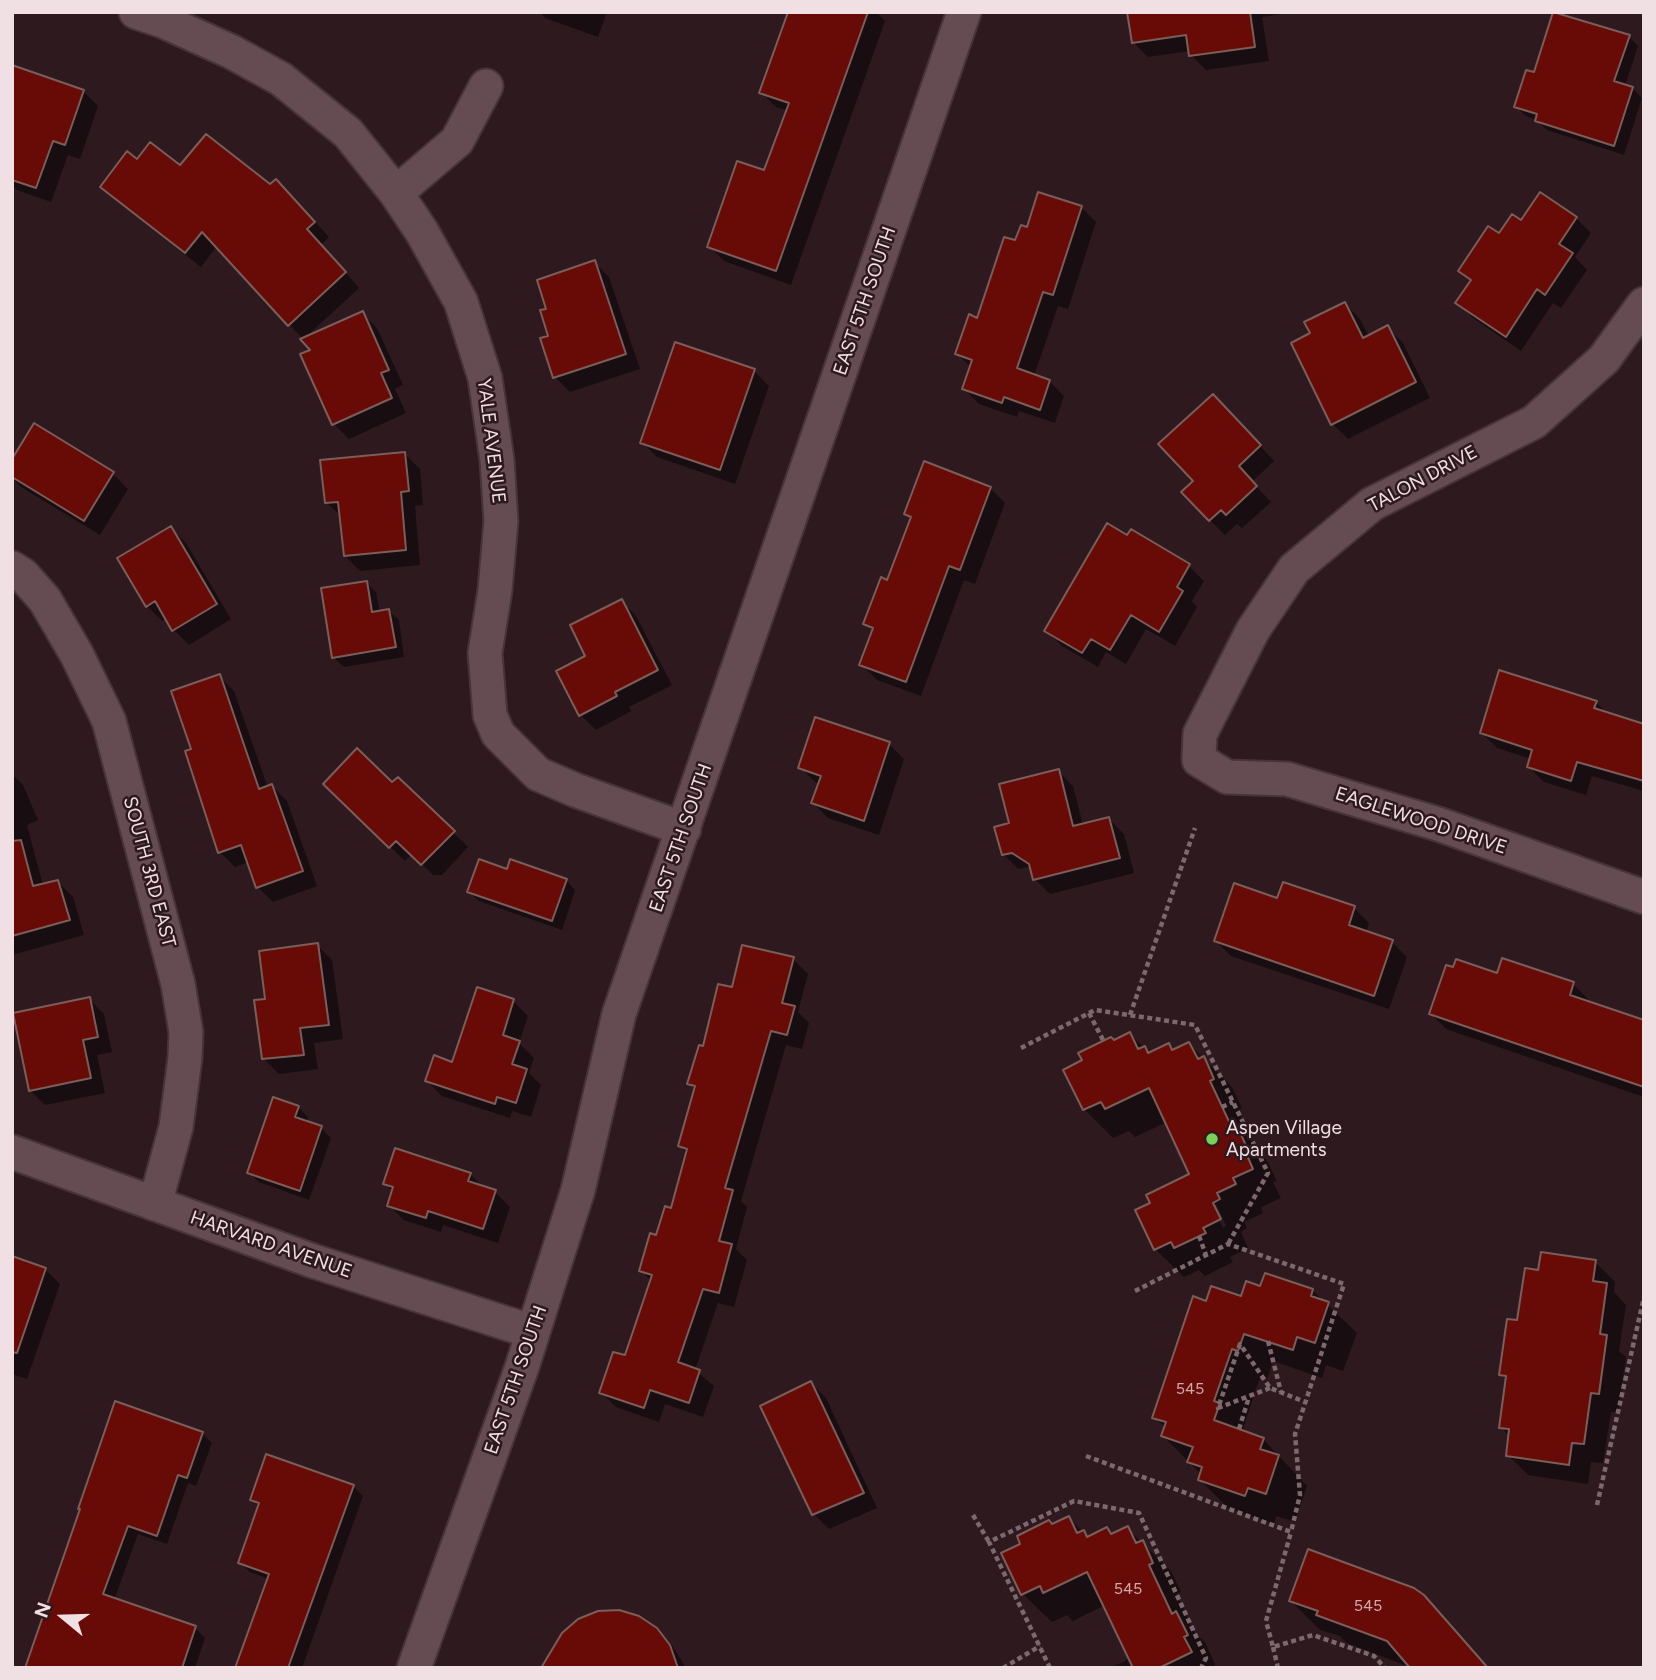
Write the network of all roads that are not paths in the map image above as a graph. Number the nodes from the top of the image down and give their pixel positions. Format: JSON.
{"nodes":[{"id":1,"x":136,"y":12,"type":"edge"},
{"id":2,"x":964,"y":12,"type":"edge"},
{"id":3,"x":486,"y":86,"type":"dead end"},
{"id":4,"x":396,"y":193,"type":"junction"},
{"id":5,"x":1644,"y":303,"type":"edge"},
{"id":6,"x":12,"y":568,"type":"edge"},
{"id":7,"x":1199,"y":757,"type":"joint"},
{"id":8,"x":684,"y":829,"type":"junction"},
{"id":9,"x":1644,"y":897,"type":"edge"},
{"id":10,"x":12,"y":1152,"type":"edge"},
{"id":11,"x":155,"y":1204,"type":"junction"},
{"id":12,"x":533,"y":1332,"type":"junction"},
{"id":13,"x":414,"y":1668,"type":"edge"}],
"edges":[{"from":1,"to":4,"type":"street","name":"YALE AVENUE"},
{"from":2,"to":8,"type":"street","name":"EAST 5TH SOUTH"},
{"from":3,"to":4,"type":"street"},
{"from":4,"to":8,"type":"street","name":"YALE AVENUE"},
{"from":5,"to":7,"type":"street","name":"TALON DRIVE"},
{"from":6,"to":11,"type":"street","name":"SOUTH 3RD EAST"},
{"from":7,"to":9,"type":"street","name":"EAGLEWOOD DRIVE"},
{"from":8,"to":12,"type":"street","name":"EAST 5TH SOUTH"},
{"from":10,"to":11,"type":"street","name":"HARVARD AVENUE"},
{"from":11,"to":12,"type":"street","name":"HARVARD AVENUE"},
{"from":12,"to":13,"type":"street","name":"EAST 5TH SOUTH"}]}
